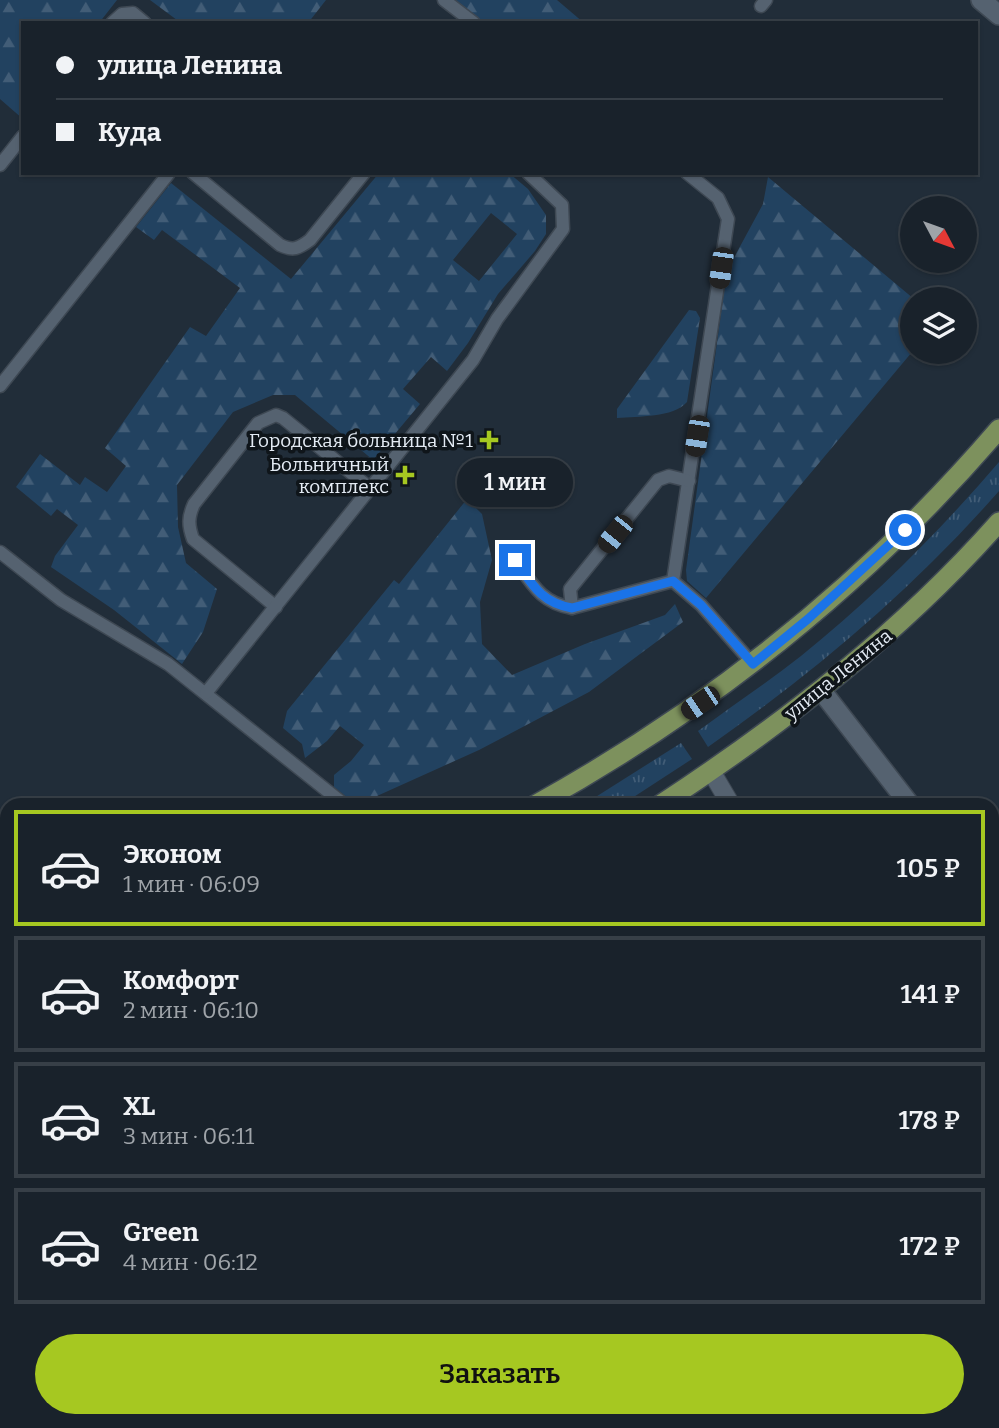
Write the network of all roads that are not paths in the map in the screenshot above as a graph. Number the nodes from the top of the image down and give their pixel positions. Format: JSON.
{"nodes":[{"id":1,"x":444,"y":0,"type":"edge"},
{"id":2,"x":981,"y":0,"type":"edge"},
{"id":3,"x":999,"y":15,"type":"edge"},
{"id":4,"x":114,"y":21,"type":"edge"},
{"id":5,"x":143,"y":21,"type":"edge"},
{"id":6,"x":471,"y":21,"type":"edge"},
{"id":7,"x":21,"y":139,"type":"edge"},
{"id":8,"x":0,"y":165,"type":"edge"},
{"id":9,"x":167,"y":175,"type":"edge"},
{"id":10,"x":195,"y":175,"type":"edge"},
{"id":11,"x":361,"y":175,"type":"edge"},
{"id":12,"x":530,"y":175,"type":"edge"},
{"id":13,"x":689,"y":175,"type":"edge"},
{"id":14,"x":0,"y":386,"type":"edge"},
{"id":15,"x":999,"y":429,"type":"edge"},
{"id":16,"x":690,"y":481,"type":"junction"},
{"id":17,"x":371,"y":489,"type":"junction"},
{"id":18,"x":999,"y":522,"type":"edge"},
{"id":19,"x":0,"y":552,"type":"edge"},
{"id":20,"x":515,"y":560,"type":"dead end"},
{"id":21,"x":673,"y":581,"type":"junction"},
{"id":22,"x":276,"y":607,"type":"junction"},
{"id":23,"x":572,"y":608,"type":"junction"},
{"id":24,"x":753,"y":664,"type":"junction"},
{"id":25,"x":821,"y":690,"type":"junction"},
{"id":26,"x":205,"y":694,"type":"junction"},
{"id":27,"x":711,"y":771,"type":"junction"},
{"id":28,"x":336,"y":798,"type":"edge"},
{"id":29,"x":548,"y":798,"type":"edge"},
{"id":30,"x":670,"y":798,"type":"edge"},
{"id":31,"x":727,"y":798,"type":"edge"},
{"id":32,"x":905,"y":798,"type":"edge"}],
"edges":[{"from":1,"to":6,"type":"lane"},
{"from":2,"to":3,"type":"street"},
{"from":4,"to":5,"type":"lane"},
{"from":7,"to":8,"type":"lane"},
{"from":9,"to":14,"type":"lane"},
{"from":10,"to":11,"type":"lane"},
{"from":12,"to":17,"type":"lane"},
{"from":13,"to":16,"type":"lane"},
{"from":15,"to":24,"type":"main road"},
{"from":16,"to":21,"type":"lane"},
{"from":16,"to":23,"type":"lane"},
{"from":17,"to":22,"type":"lane"},
{"from":17,"to":22,"type":"lane"},
{"from":18,"to":25,"type":"main road","name":"улица Ленина"},
{"from":19,"to":26,"type":"lane"},
{"from":20,"to":23,"type":"lane"},
{"from":21,"to":23,"type":"lane"},
{"from":21,"to":24,"type":"lane"},
{"from":22,"to":26,"type":"lane"},
{"from":24,"to":29,"type":"main road"},
{"from":25,"to":27,"type":"main road","name":"улица Ленина"},
{"from":25,"to":32,"type":"street"},
{"from":26,"to":28,"type":"lane"},
{"from":27,"to":30,"type":"main road","name":"улица Ленина"},
{"from":27,"to":31,"type":"street"}]}
